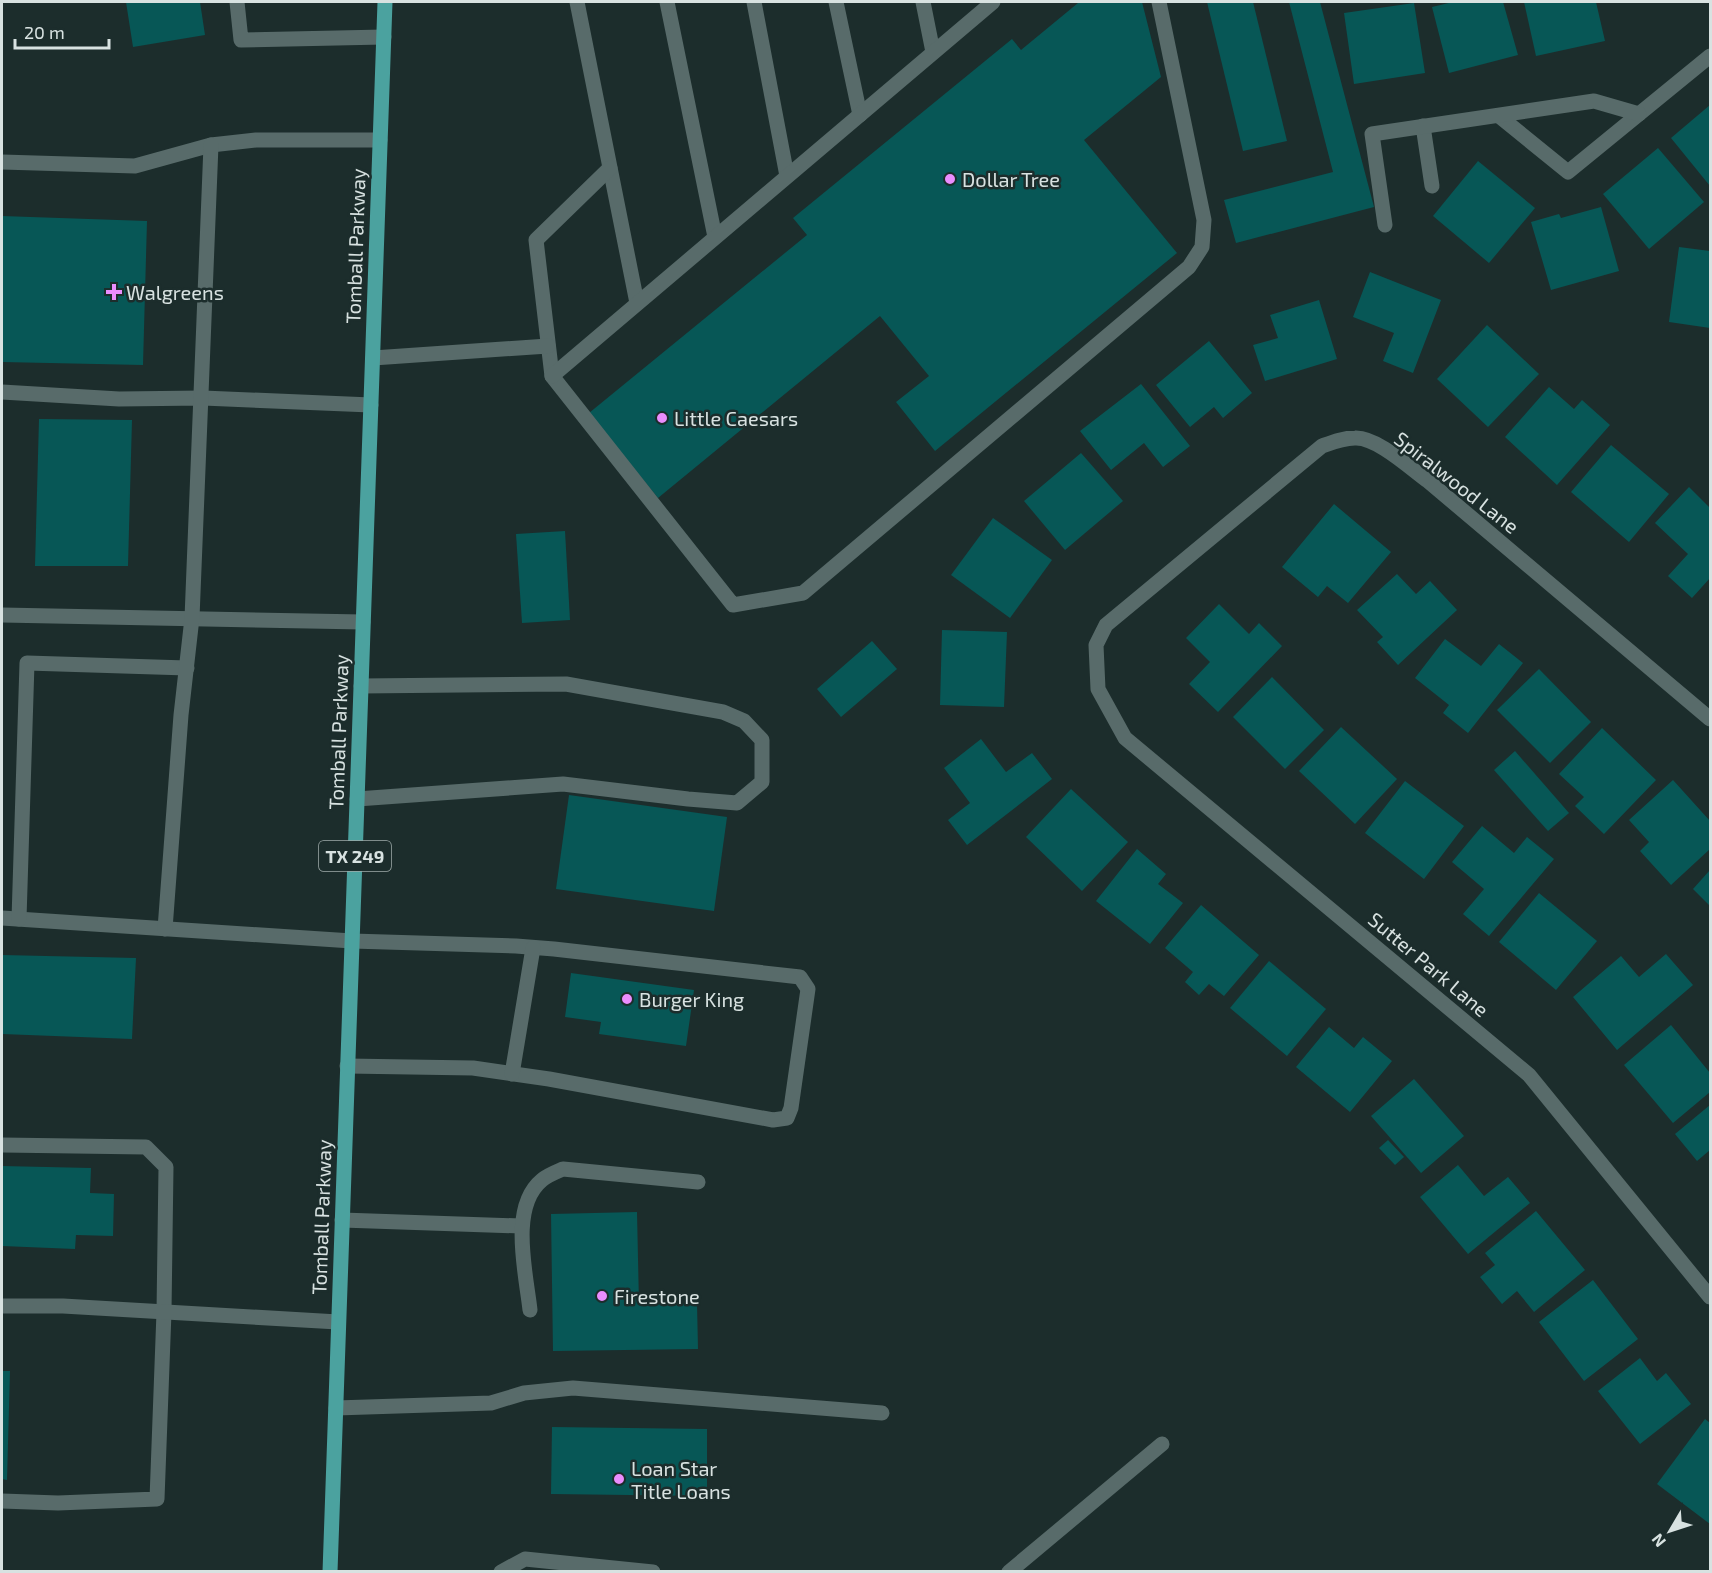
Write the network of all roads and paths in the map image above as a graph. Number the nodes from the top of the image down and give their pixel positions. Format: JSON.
{"nodes":[{"id":1,"x":237,"y":2,"type":"edge"},
{"id":2,"x":385,"y":2,"type":"edge"},
{"id":3,"x":576,"y":2,"type":"edge"},
{"id":4,"x":667,"y":2,"type":"edge"},
{"id":5,"x":754,"y":2,"type":"edge"},
{"id":6,"x":836,"y":2,"type":"edge"},
{"id":7,"x":923,"y":2,"type":"edge"},
{"id":8,"x":993,"y":2,"type":"edge"},
{"id":9,"x":1160,"y":2,"type":"edge"},
{"id":10,"x":384,"y":37,"type":"junction"},
{"id":11,"x":933,"y":52,"type":"junction"},
{"id":12,"x":1710,"y":56,"type":"edge"},
{"id":13,"x":860,"y":114,"type":"junction"},
{"id":14,"x":1640,"y":114,"type":"junction"},
{"id":15,"x":1499,"y":116,"type":"junction"},
{"id":16,"x":1423,"y":126,"type":"junction"},
{"id":17,"x":380,"y":140,"type":"junction"},
{"id":18,"x":211,"y":145,"type":"junction"},
{"id":19,"x":2,"y":162,"type":"edge"},
{"id":20,"x":610,"y":168,"type":"junction"},
{"id":21,"x":787,"y":176,"type":"junction"},
{"id":22,"x":1432,"y":186,"type":"dead end"},
{"id":23,"x":1385,"y":225,"type":"dead end"},
{"id":24,"x":715,"y":237,"type":"junction"},
{"id":25,"x":637,"y":303,"type":"junction"},
{"id":26,"x":548,"y":346,"type":"junction"},
{"id":27,"x":373,"y":358,"type":"junction"},
{"id":28,"x":552,"y":376,"type":"junction"},
{"id":29,"x":2,"y":392,"type":"edge"},
{"id":30,"x":202,"y":398,"type":"junction"},
{"id":31,"x":371,"y":405,"type":"junction"},
{"id":32,"x":2,"y":615,"type":"edge"},
{"id":33,"x":192,"y":618,"type":"junction"},
{"id":34,"x":363,"y":622,"type":"junction"},
{"id":35,"x":187,"y":668,"type":"junction"},
{"id":36,"x":361,"y":686,"type":"junction"},
{"id":37,"x":1098,"y":689,"type":"joint"},
{"id":38,"x":1710,"y":719,"type":"edge"},
{"id":39,"x":357,"y":799,"type":"junction"},
{"id":40,"x":2,"y":918,"type":"edge"},
{"id":41,"x":19,"y":919,"type":"junction"},
{"id":42,"x":165,"y":929,"type":"junction"},
{"id":43,"x":352,"y":941,"type":"junction"},
{"id":44,"x":533,"y":948,"type":"junction"},
{"id":45,"x":347,"y":1066,"type":"junction"},
{"id":46,"x":512,"y":1074,"type":"junction"},
{"id":47,"x":2,"y":1145,"type":"edge"},
{"id":48,"x":698,"y":1182,"type":"dead end"},
{"id":49,"x":342,"y":1220,"type":"junction"},
{"id":50,"x":521,"y":1226,"type":"junction"},
{"id":51,"x":1710,"y":1297,"type":"edge"},
{"id":52,"x":2,"y":1306,"type":"edge"},
{"id":53,"x":530,"y":1310,"type":"dead end"},
{"id":54,"x":164,"y":1312,"type":"junction"},
{"id":55,"x":338,"y":1322,"type":"junction"},
{"id":56,"x":336,"y":1408,"type":"junction"},
{"id":57,"x":882,"y":1413,"type":"dead end"},
{"id":58,"x":1162,"y":1444,"type":"dead end"},
{"id":59,"x":2,"y":1501,"type":"edge"},
{"id":60,"x":330,"y":1572,"type":"edge"},
{"id":61,"x":501,"y":1572,"type":"edge"},
{"id":62,"x":653,"y":1572,"type":"edge"},
{"id":63,"x":1009,"y":1572,"type":"edge"}],
"edges":[{"from":1,"to":10,"type":"street"},
{"from":2,"to":10,"type":"main road","name":"Tomball Parkway","number":"TX 249"},
{"from":3,"to":20,"type":"street"},
{"from":4,"to":24,"type":"street"},
{"from":5,"to":21,"type":"street"},
{"from":6,"to":13,"type":"street"},
{"from":7,"to":11,"type":"street"},
{"from":8,"to":11,"type":"street"},
{"from":9,"to":28,"type":"street"},
{"from":10,"to":17,"type":"main road","name":"Tomball Parkway","number":"TX 249"},
{"from":11,"to":13,"type":"street"},
{"from":12,"to":14,"type":"street"},
{"from":13,"to":21,"type":"street"},
{"from":14,"to":15,"type":"street"},
{"from":14,"to":15,"type":"street"},
{"from":15,"to":16,"type":"street"},
{"from":16,"to":22,"type":"street"},
{"from":16,"to":23,"type":"street"},
{"from":17,"to":18,"type":"street"},
{"from":17,"to":27,"type":"main road","name":"Tomball Parkway","number":"TX 249"},
{"from":18,"to":19,"type":"street"},
{"from":18,"to":30,"type":"street"},
{"from":20,"to":25,"type":"street"},
{"from":20,"to":26,"type":"street"},
{"from":21,"to":24,"type":"street"},
{"from":24,"to":25,"type":"street"},
{"from":25,"to":28,"type":"street"},
{"from":26,"to":27,"type":"street"},
{"from":26,"to":28,"type":"street"},
{"from":27,"to":31,"type":"main road","name":"Tomball Parkway","number":"TX 249"},
{"from":29,"to":30,"type":"street"},
{"from":30,"to":31,"type":"street"},
{"from":30,"to":33,"type":"street"},
{"from":31,"to":34,"type":"main road","name":"Tomball Parkway","number":"TX 249"},
{"from":32,"to":33,"type":"street"},
{"from":33,"to":34,"type":"street"},
{"from":33,"to":35,"type":"street"},
{"from":34,"to":36,"type":"main road","name":"Tomball Parkway","number":"TX 249"},
{"from":35,"to":41,"type":"street"},
{"from":35,"to":42,"type":"street"},
{"from":36,"to":39,"type":"main road","name":"Tomball Parkway","number":"TX 249"},
{"from":36,"to":39,"type":"street"},
{"from":37,"to":38,"type":"street","name":"Spiralwood Lane"},
{"from":37,"to":51,"type":"street","name":"Sutter Park Lane"},
{"from":39,"to":43,"type":"main road","name":"Tomball Parkway","number":"TX 249"},
{"from":40,"to":41,"type":"street"},
{"from":41,"to":42,"type":"street"},
{"from":42,"to":43,"type":"street"},
{"from":43,"to":44,"type":"street"},
{"from":43,"to":45,"type":"main road","name":"Tomball Parkway","number":"TX 249"},
{"from":44,"to":46,"type":"street"},
{"from":44,"to":46,"type":"street"},
{"from":45,"to":46,"type":"street"},
{"from":45,"to":49,"type":"main road","name":"Tomball Parkway","number":"TX 249"},
{"from":47,"to":54,"type":"street"},
{"from":48,"to":50,"type":"street"},
{"from":49,"to":50,"type":"street"},
{"from":49,"to":55,"type":"main road","name":"Tomball Parkway","number":"TX 249"},
{"from":50,"to":53,"type":"street"},
{"from":52,"to":54,"type":"street"},
{"from":54,"to":55,"type":"street"},
{"from":54,"to":59,"type":"street"},
{"from":55,"to":56,"type":"main road","name":"Tomball Parkway","number":"TX 249"},
{"from":56,"to":57,"type":"street"},
{"from":56,"to":60,"type":"main road","name":"Tomball Parkway","number":"TX 249"},
{"from":58,"to":63,"type":"street"},
{"from":61,"to":62,"type":"street"}]}
